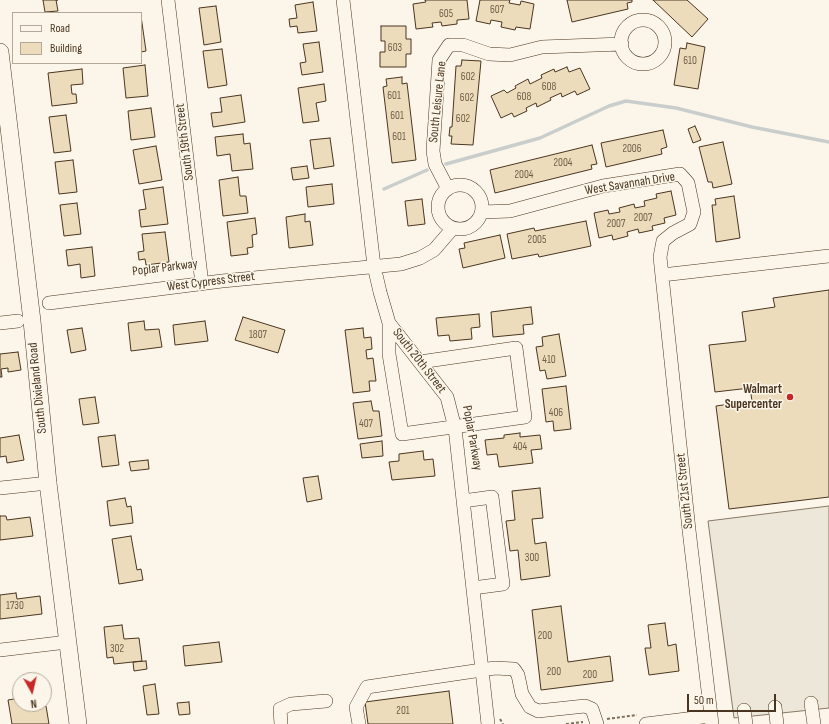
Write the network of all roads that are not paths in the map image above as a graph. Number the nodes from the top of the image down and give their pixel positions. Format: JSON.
{"nodes":[{"id":1,"x":168,"y":0,"type":"edge"},
{"id":2,"x":343,"y":0,"type":"edge"},
{"id":3,"x":622,"y":44,"type":"dead end"},
{"id":4,"x":0,"y":52,"type":"edge"},
{"id":5,"x":448,"y":189,"type":"junction"},
{"id":6,"x":482,"y":212,"type":"junction"},
{"id":7,"x":453,"y":228,"type":"junction"},
{"id":8,"x":829,"y":256,"type":"edge"},
{"id":9,"x":660,"y":257,"type":"joint"},
{"id":10,"x":374,"y":266,"type":"junction"},
{"id":11,"x":662,"y":275,"type":"junction"},
{"id":12,"x":202,"y":284,"type":"junction"},
{"id":13,"x":49,"y":303,"type":"dead end"},
{"id":14,"x":18,"y":321,"type":"dead end"},
{"id":15,"x":0,"y":323,"type":"edge"},
{"id":16,"x":389,"y":323,"type":"junction"},
{"id":17,"x":420,"y":362,"type":"junction"},
{"id":18,"x":455,"y":428,"type":"junction"},
{"id":19,"x":48,"y":483,"type":"junction"},
{"id":20,"x":0,"y":488,"type":"edge"},
{"id":21,"x":463,"y":501,"type":"junction"},
{"id":22,"x":473,"y":588,"type":"junction"},
{"id":23,"x":67,"y":642,"type":"junction"},
{"id":24,"x":0,"y":650,"type":"edge"},
{"id":25,"x":482,"y":670,"type":"junction"},
{"id":26,"x":326,"y":701,"type":"dead end"},
{"id":27,"x":812,"y":703,"type":"dead end"},
{"id":28,"x":775,"y":707,"type":"dead end"},
{"id":29,"x":744,"y":710,"type":"dead end"},
{"id":30,"x":711,"y":720,"type":"edge"},
{"id":31,"x":494,"y":721,"type":"edge"},
{"id":32,"x":78,"y":724,"type":"edge"},
{"id":33,"x":281,"y":724,"type":"edge"},
{"id":34,"x":359,"y":724,"type":"edge"},
{"id":35,"x":597,"y":724,"type":"edge"},
{"id":36,"x":650,"y":724,"type":"edge"},
{"id":37,"x":746,"y":724,"type":"edge"},
{"id":38,"x":777,"y":724,"type":"edge"},
{"id":39,"x":814,"y":724,"type":"edge"}],
"edges":[{"from":1,"to":12,"type":"street","name":"South 19th Street"},
{"from":2,"to":10,"type":"street","name":"South 20th Street"},
{"from":3,"to":5,"type":"street","name":"South Leisure Lane"},
{"from":4,"to":19,"type":"main road","name":"South Dixieland Road"},
{"from":5,"to":6,"type":"street"},
{"from":5,"to":7,"type":"street"},
{"from":6,"to":7,"type":"street"},
{"from":6,"to":9,"type":"street","name":"West Savannah Drive"},
{"from":7,"to":10,"type":"street"},
{"from":8,"to":11,"type":"street"},
{"from":9,"to":11,"type":"street","name":"South 21st Street"},
{"from":10,"to":12,"type":"street","name":"West Cypress Street"},
{"from":10,"to":16,"type":"street","name":"South 20th Street"},
{"from":11,"to":30,"type":"street","name":"South 21st Street"},
{"from":12,"to":13,"type":"street","name":"West Cypress Street"},
{"from":14,"to":15,"type":"street"},
{"from":16,"to":17,"type":"street","name":"South 20th Street"},
{"from":16,"to":18,"type":"street"},
{"from":17,"to":18,"type":"street","name":"South 20th Street"},
{"from":17,"to":18,"type":"street"},
{"from":18,"to":21,"type":"street","name":"South 20th Street"},
{"from":19,"to":20,"type":"street"},
{"from":19,"to":23,"type":"main road","name":"South Dixieland Road"},
{"from":21,"to":22,"type":"street","name":"South 20th Street"},
{"from":21,"to":22,"type":"street"},
{"from":22,"to":25,"type":"street","name":"South 20th Street"},
{"from":23,"to":24,"type":"street"},
{"from":23,"to":32,"type":"main road","name":"South Dixieland Road"},
{"from":25,"to":31,"type":"street","name":"South 20th Street"},
{"from":25,"to":34,"type":"street"},
{"from":25,"to":35,"type":"street"},
{"from":26,"to":33,"type":"street"},
{"from":27,"to":39,"type":"street"},
{"from":28,"to":38,"type":"street"},
{"from":29,"to":37,"type":"street"},
{"from":30,"to":36,"type":"street"}]}
